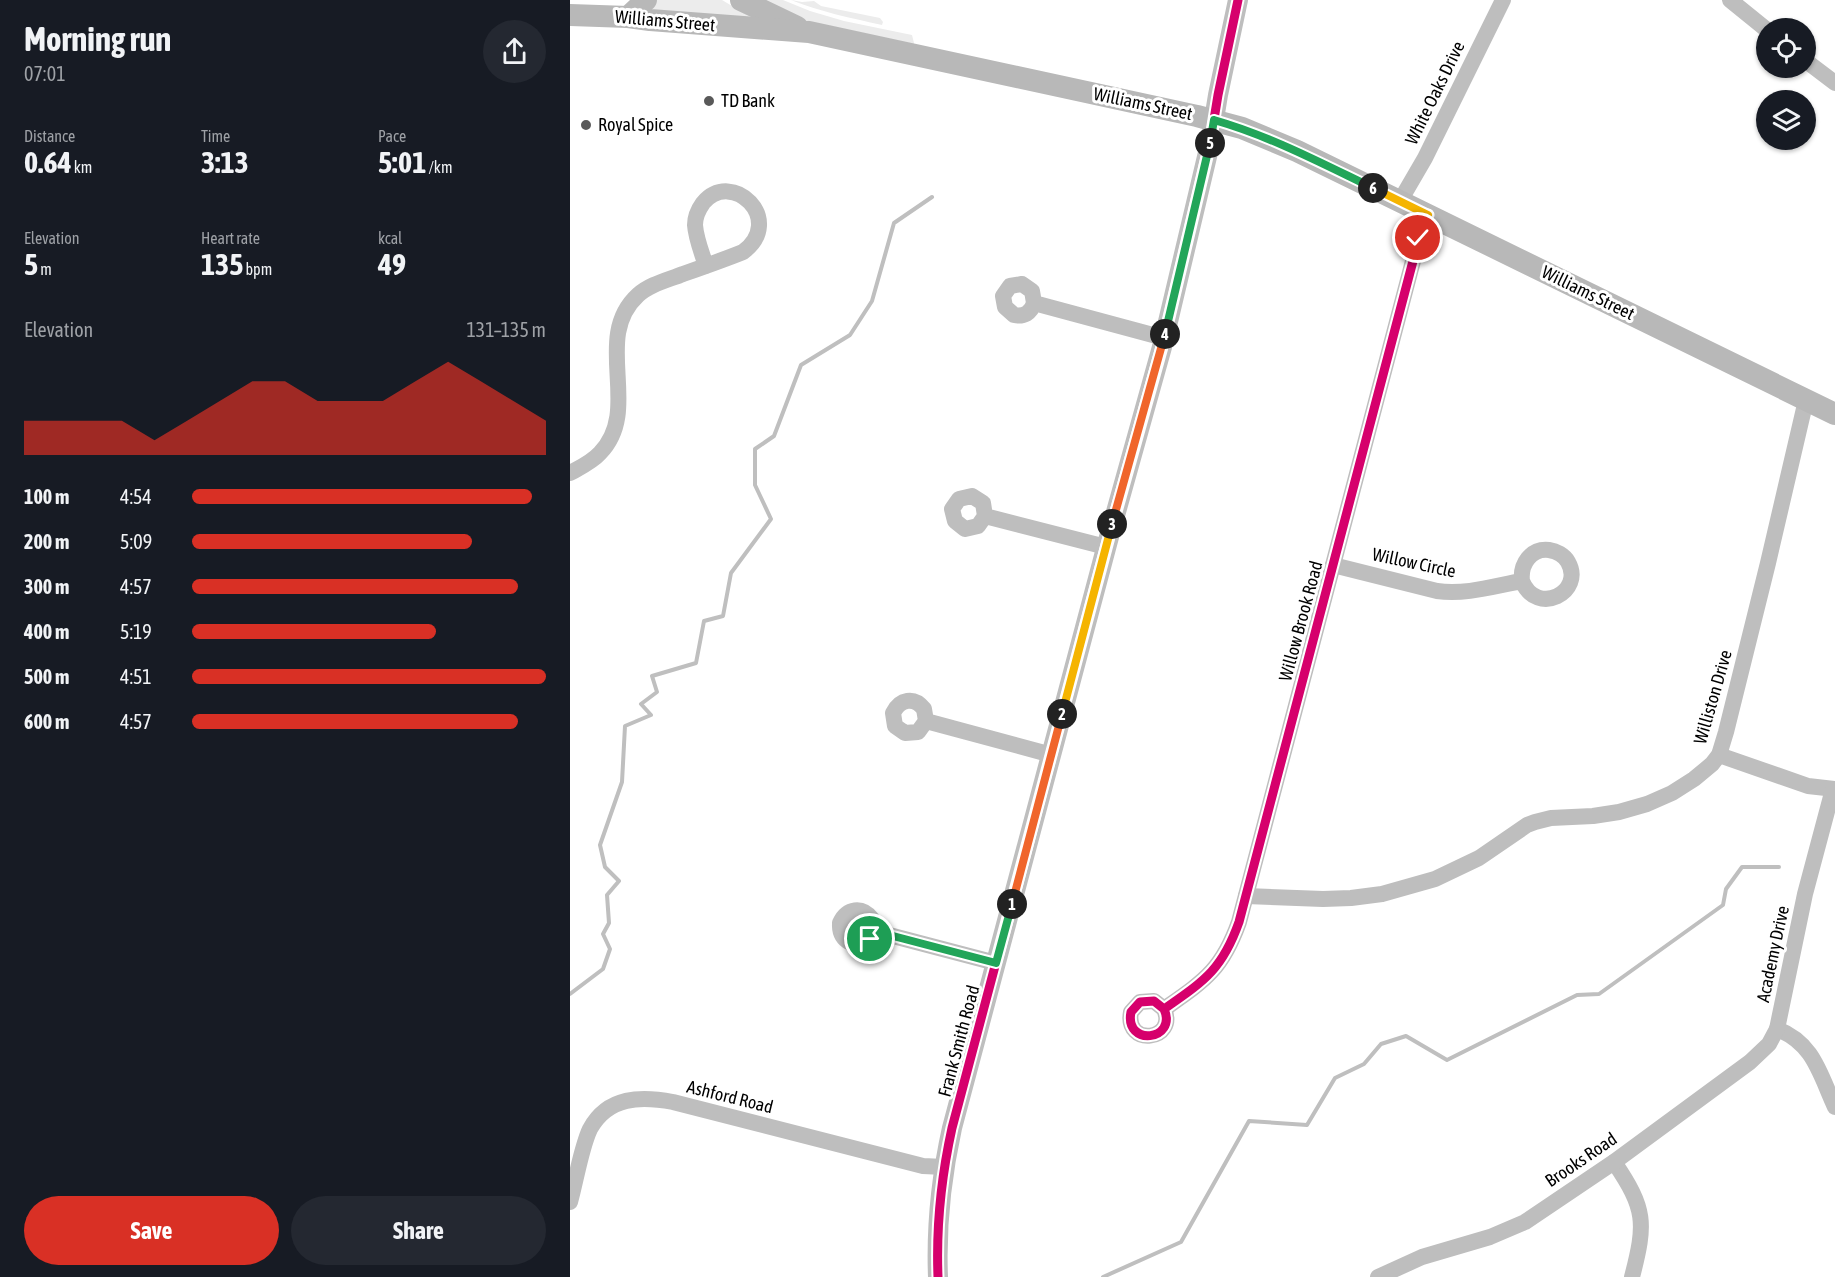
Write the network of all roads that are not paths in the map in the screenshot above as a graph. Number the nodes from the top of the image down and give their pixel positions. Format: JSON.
{"nodes":[{"id":1,"x":646,"y":0,"type":"edge"},
{"id":2,"x":741,"y":0,"type":"edge"},
{"id":3,"x":1238,"y":0,"type":"edge"},
{"id":4,"x":1503,"y":0,"type":"edge"},
{"id":5,"x":1730,"y":0,"type":"edge"},
{"id":6,"x":570,"y":15,"type":"edge"},
{"id":7,"x":628,"y":17,"type":"junction"},
{"id":8,"x":1756,"y":21,"type":"edge"},
{"id":9,"x":809,"y":32,"type":"junction"},
{"id":10,"x":1816,"y":69,"type":"edge"},
{"id":11,"x":1835,"y":83,"type":"edge"},
{"id":12,"x":1214,"y":120,"type":"junction"},
{"id":13,"x":1400,"y":201,"type":"junction"},
{"id":14,"x":1428,"y":215,"type":"junction"},
{"id":15,"x":706,"y":266,"type":"junction"},
{"id":16,"x":1034,"y":303,"type":"dead end"},
{"id":17,"x":1164,"y":338,"type":"junction"},
{"id":18,"x":1806,"y":400,"type":"junction"},
{"id":19,"x":1835,"y":414,"type":"edge"},
{"id":20,"x":570,"y":473,"type":"edge"},
{"id":21,"x":985,"y":516,"type":"dead end"},
{"id":22,"x":1106,"y":547,"type":"junction"},
{"id":23,"x":1333,"y":565,"type":"junction"},
{"id":24,"x":1522,"y":580,"type":"dead end"},
{"id":25,"x":926,"y":722,"type":"dead end"},
{"id":26,"x":1052,"y":755,"type":"junction"},
{"id":27,"x":1719,"y":755,"type":"junction"},
{"id":28,"x":1834,"y":789,"type":"edge"},
{"id":29,"x":1246,"y":896,"type":"junction"},
{"id":30,"x":874,"y":931,"type":"dead end"},
{"id":31,"x":996,"y":963,"type":"junction"},
{"id":32,"x":1164,"y":1009,"type":"dead end"},
{"id":33,"x":1777,"y":1029,"type":"junction"},
{"id":34,"x":1835,"y":1107,"type":"edge"},
{"id":35,"x":1614,"y":1162,"type":"junction"},
{"id":36,"x":944,"y":1167,"type":"junction"},
{"id":37,"x":570,"y":1202,"type":"edge"},
{"id":38,"x":939,"y":1277,"type":"edge"},
{"id":39,"x":1378,"y":1277,"type":"edge"},
{"id":40,"x":1632,"y":1277,"type":"edge"}],
"edges":[{"from":1,"to":7,"type":"main road"},
{"from":2,"to":9,"type":"main road"},
{"from":3,"to":12,"type":"street","name":"Frank Smith Road"},
{"from":4,"to":13,"type":"street","name":"White Oaks Drive"},
{"from":5,"to":8,"type":"street"},
{"from":6,"to":7,"type":"main road","name":"Williams Street"},
{"from":7,"to":9,"type":"main road","name":"Williams Street"},
{"from":9,"to":12,"type":"main road","name":"Williams Street"},
{"from":10,"to":11,"type":"street"},
{"from":12,"to":13,"type":"main road","name":"Williams Street"},
{"from":12,"to":17,"type":"street","name":"Frank Smith Road"},
{"from":13,"to":14,"type":"main road","name":"Williams Street"},
{"from":14,"to":18,"type":"main road","name":"Williams Street"},
{"from":14,"to":23,"type":"street","name":"Willow Brook Road"},
{"from":15,"to":15,"type":"street"},
{"from":15,"to":20,"type":"street"},
{"from":16,"to":17,"type":"street"},
{"from":17,"to":22,"type":"street","name":"Frank Smith Road"},
{"from":18,"to":19,"type":"main road","name":"Williams Street"},
{"from":18,"to":27,"type":"street","name":"Williston Drive"},
{"from":21,"to":22,"type":"street"},
{"from":22,"to":26,"type":"street","name":"Frank Smith Road"},
{"from":23,"to":24,"type":"street","name":"Willow Circle"},
{"from":23,"to":29,"type":"street","name":"Willow Brook Road"},
{"from":25,"to":26,"type":"street"},
{"from":26,"to":31,"type":"street","name":"Frank Smith Road"},
{"from":27,"to":28,"type":"street"},
{"from":27,"to":29,"type":"street","name":"Williston Drive"},
{"from":28,"to":33,"type":"street","name":"Academy Drive"},
{"from":29,"to":32,"type":"street","name":"Willow Brook Road"},
{"from":30,"to":31,"type":"street"},
{"from":31,"to":36,"type":"street","name":"Frank Smith Road"},
{"from":33,"to":34,"type":"street","name":"Academy Drive"},
{"from":33,"to":35,"type":"street","name":"Brooks Road"},
{"from":35,"to":39,"type":"street","name":"Brooks Road"},
{"from":35,"to":40,"type":"street"},
{"from":36,"to":37,"type":"street","name":"Ashford Road"},
{"from":36,"to":38,"type":"street","name":"Frank Smith Road"}]}
